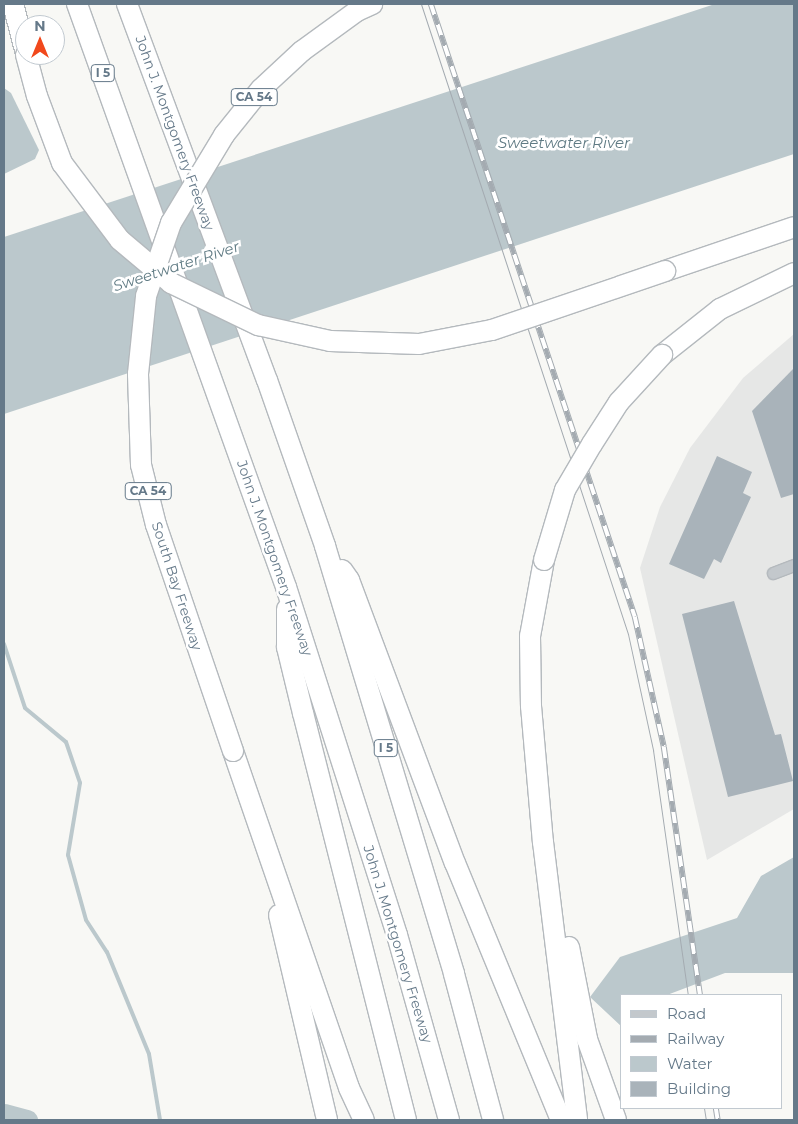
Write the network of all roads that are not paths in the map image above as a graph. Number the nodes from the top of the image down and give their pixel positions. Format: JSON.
{"nodes":[{"id":1,"x":78,"y":4,"type":"edge"},
{"id":2,"x":127,"y":4,"type":"edge"},
{"id":3,"x":372,"y":4,"type":"edge"},
{"id":4,"x":29,"y":65,"type":"edge"},
{"id":5,"x":794,"y":227,"type":"edge"},
{"id":6,"x":794,"y":273,"type":"edge"},
{"id":7,"x":325,"y":546,"type":"junction"},
{"id":8,"x":794,"y":565,"type":"edge"},
{"id":9,"x":773,"y":573,"type":"dead end"},
{"id":10,"x":286,"y":587,"type":"junction"},
{"id":11,"x":537,"y":786,"type":"junction"},
{"id":12,"x":259,"y":828,"type":"junction"},
{"id":13,"x":326,"y":1120,"type":"edge"},
{"id":14,"x":364,"y":1120,"type":"edge"},
{"id":15,"x":406,"y":1120,"type":"edge"},
{"id":16,"x":450,"y":1120,"type":"edge"},
{"id":17,"x":493,"y":1120,"type":"edge"},
{"id":18,"x":562,"y":1120,"type":"edge"},
{"id":19,"x":577,"y":1120,"type":"edge"},
{"id":20,"x":616,"y":1120,"type":"edge"}],
"edges":[{"from":1,"to":10,"type":"highway","name":"John J. Montgomery Freeway","number":"I 5","bridge":true},
{"from":2,"to":7,"type":"highway","name":"John J. Montgomery Freeway","number":"I 5","bridge":true},
{"from":3,"to":12,"type":"highway","name":"South Bay Freeway","number":"CA 54","bridge":true},
{"from":4,"to":5,"type":"highway","bridge":true},
{"from":6,"to":11,"type":"highway","bridge":true},
{"from":7,"to":17,"type":"highway","name":"John J. Montgomery Freeway","number":"I 5"},
{"from":7,"to":18,"type":"highway"},
{"from":8,"to":9,"type":"street"},
{"from":10,"to":15,"type":"highway"},
{"from":10,"to":16,"type":"highway","name":"John J. Montgomery Freeway","number":"I 5"},
{"from":11,"to":19,"type":"highway"},
{"from":11,"to":20,"type":"highway"},
{"from":12,"to":13,"type":"highway"},
{"from":12,"to":14,"type":"highway"}]}
